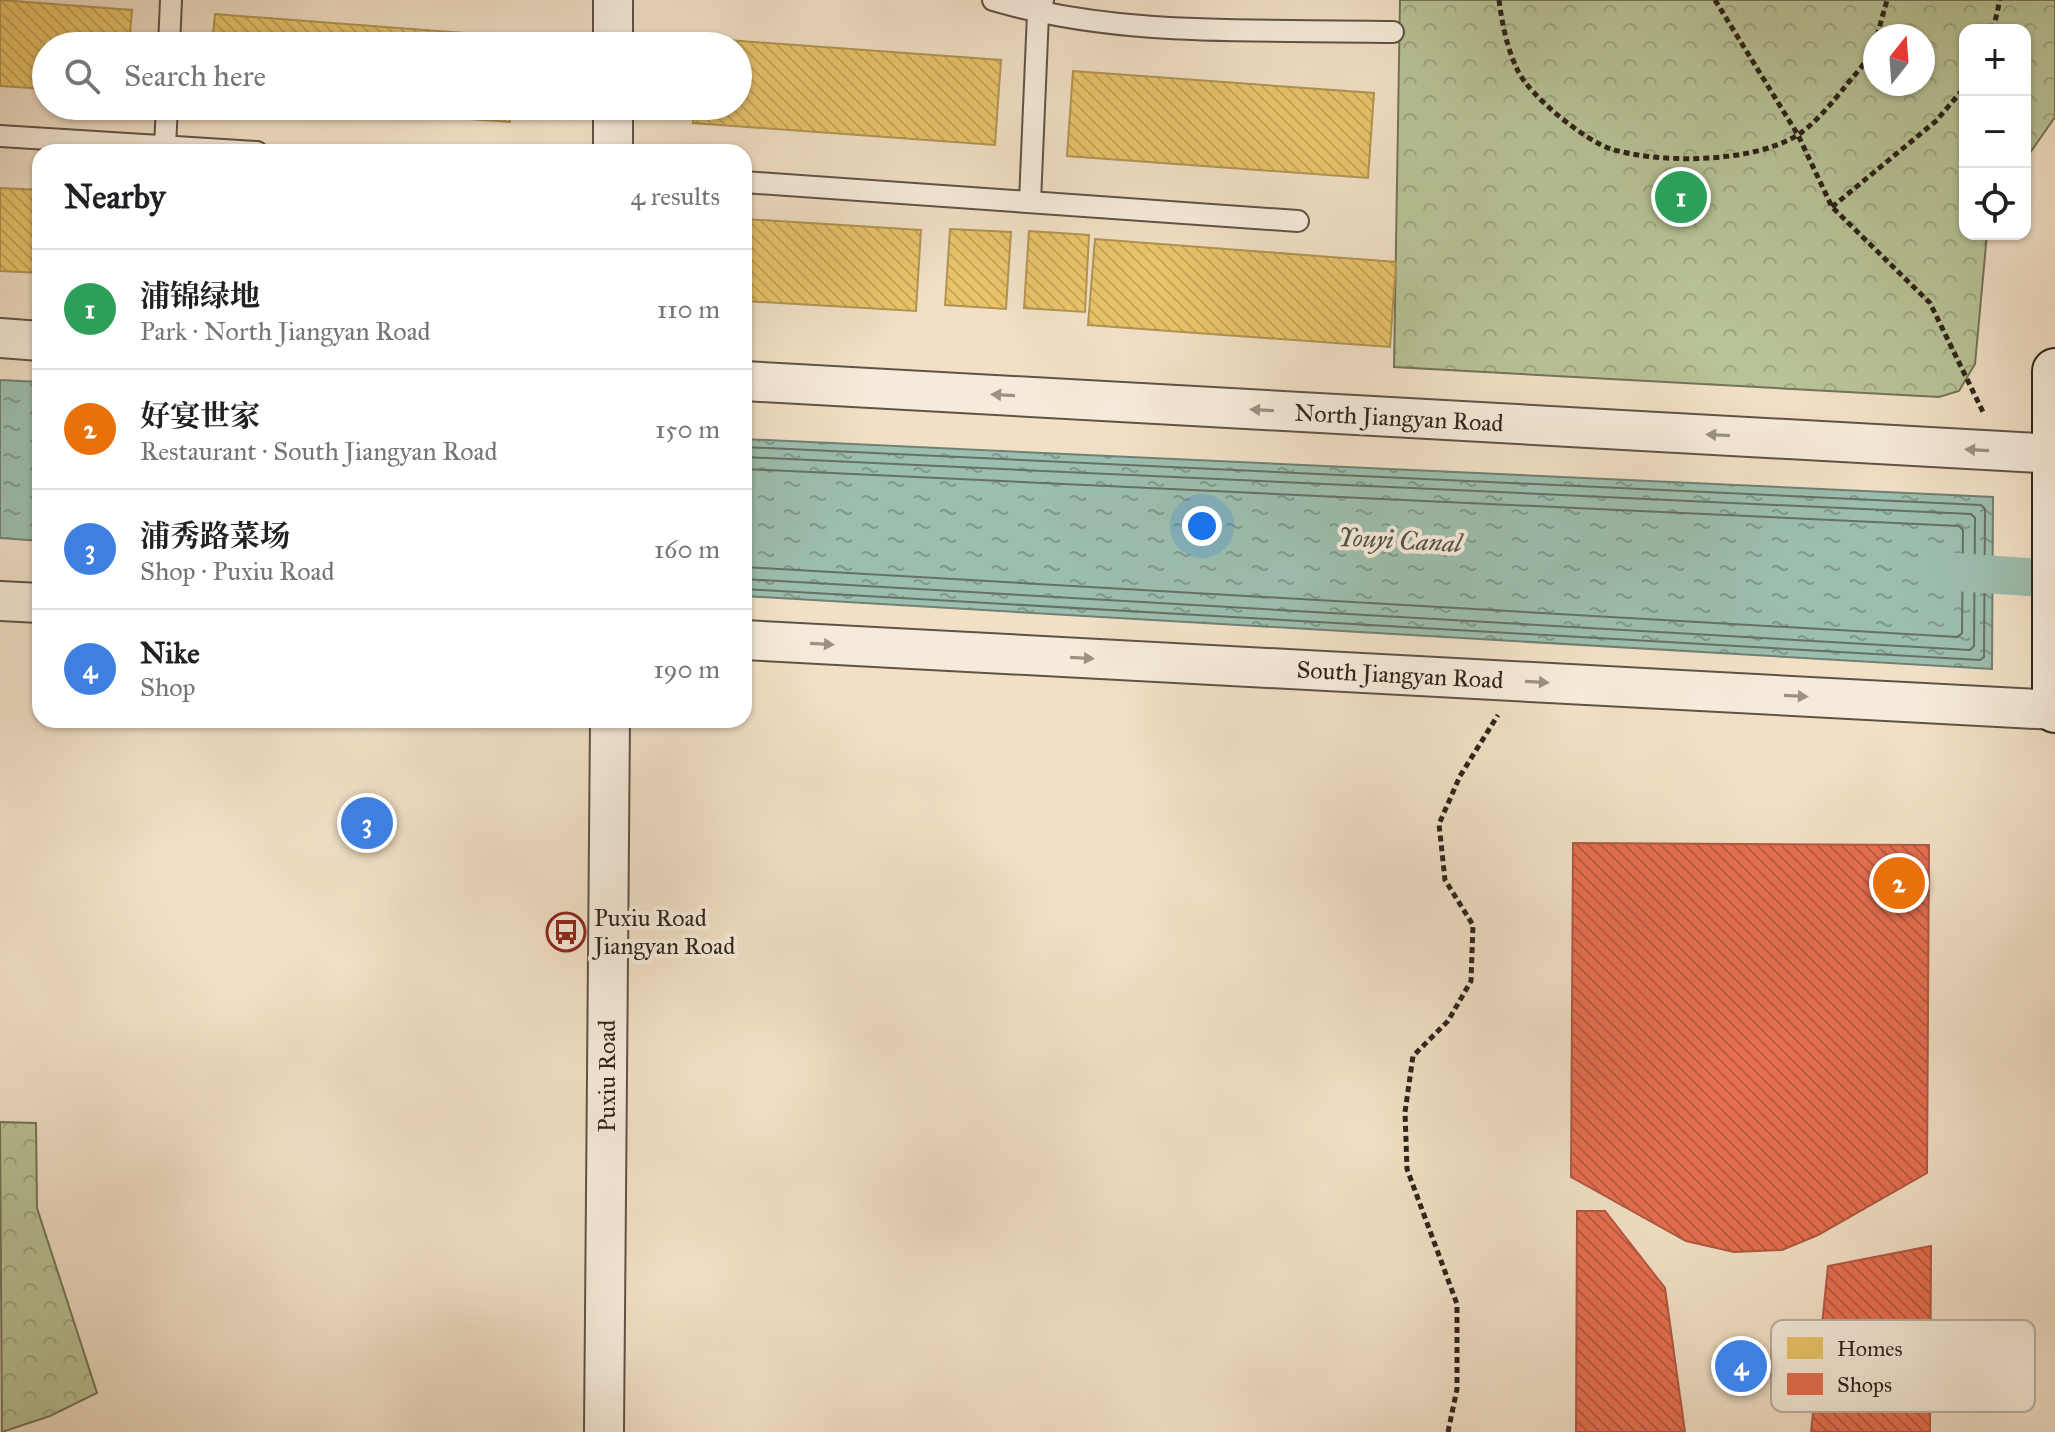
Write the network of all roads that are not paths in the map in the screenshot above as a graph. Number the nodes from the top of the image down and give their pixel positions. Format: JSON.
{"nodes":[{"id":1,"x":171,"y":0,"type":"edge"},
{"id":2,"x":613,"y":0,"type":"edge"},
{"id":3,"x":993,"y":0,"type":"edge"},
{"id":4,"x":1040,"y":7,"type":"edge"},
{"id":5,"x":170,"y":32,"type":"edge"},
{"id":6,"x":613,"y":32,"type":"edge"},
{"id":7,"x":1393,"y":32,"type":"dead end"},
{"id":8,"x":166,"y":120,"type":"edge"},
{"id":9,"x":613,"y":120,"type":"edge"},
{"id":10,"x":0,"y":136,"type":"edge"},
{"id":11,"x":132,"y":144,"type":"edge"},
{"id":12,"x":165,"y":144,"type":"edge"},
{"id":13,"x":613,"y":144,"type":"edge"},
{"id":14,"x":752,"y":183,"type":"edge"},
{"id":15,"x":1030,"y":201,"type":"junction"},
{"id":16,"x":1298,"y":221,"type":"dead end"},
{"id":17,"x":0,"y":338,"type":"edge"},
{"id":18,"x":32,"y":340,"type":"edge"},
{"id":19,"x":2055,"y":371,"type":"edge"},
{"id":20,"x":752,"y":381,"type":"edge"},
{"id":21,"x":2055,"y":454,"type":"edge"},
{"id":22,"x":2054,"y":494,"type":"edge"},
{"id":23,"x":0,"y":601,"type":"edge"},
{"id":24,"x":32,"y":603,"type":"edge"},
{"id":25,"x":752,"y":640,"type":"edge"},
{"id":26,"x":2055,"y":710,"type":"edge"},
{"id":27,"x":610,"y":728,"type":"edge"},
{"id":28,"x":604,"y":1432,"type":"edge"}],
"edges":[{"from":1,"to":5,"type":"lane"},
{"from":2,"to":6,"type":"street"},
{"from":3,"to":4,"type":"lane"},
{"from":4,"to":7,"type":"lane"},
{"from":4,"to":15,"type":"lane"},
{"from":8,"to":12,"type":"lane"},
{"from":9,"to":13,"type":"street"},
{"from":10,"to":11,"type":"lane"},
{"from":14,"to":15,"type":"lane"},
{"from":15,"to":16,"type":"lane"},
{"from":17,"to":18,"type":"street"},
{"from":19,"to":21,"type":"main road"},
{"from":21,"to":20,"type":"street","name":"North Jiangyan Road","one_way":true},
{"from":21,"to":22,"type":"main road"},
{"from":22,"to":26,"type":"main road"},
{"from":23,"to":24,"type":"street"},
{"from":25,"to":26,"type":"street","name":"South Jiangyan Road","one_way":true},
{"from":27,"to":28,"type":"street","name":"Puxiu Road"}]}
